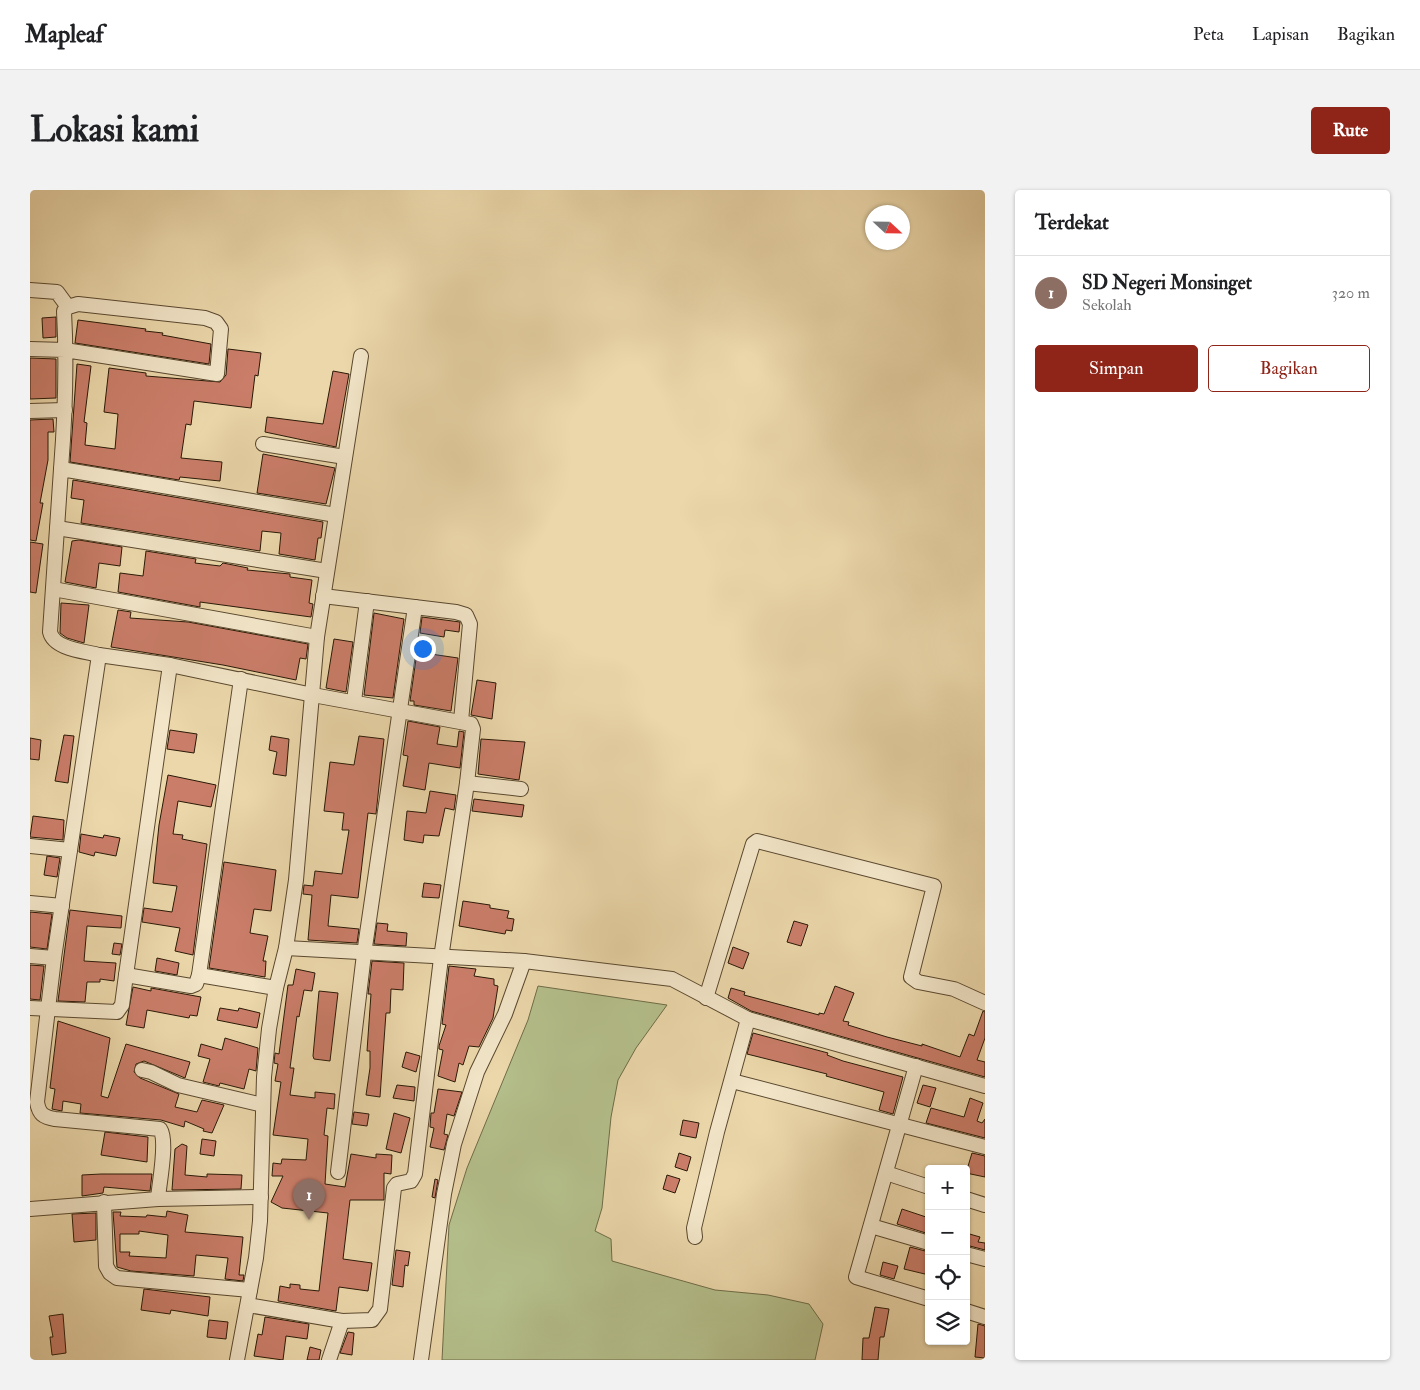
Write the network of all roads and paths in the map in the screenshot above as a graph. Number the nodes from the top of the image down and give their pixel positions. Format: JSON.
{"nodes":[{"id":1,"x":30,"y":290,"type":"edge"},
{"id":2,"x":68,"y":307,"type":"junction"},
{"id":3,"x":30,"y":349,"type":"edge"},
{"id":4,"x":65,"y":350,"type":"junction"},
{"id":5,"x":361,"y":356,"type":"dead end"},
{"id":6,"x":65,"y":410,"type":"junction"},
{"id":7,"x":30,"y":411,"type":"edge"},
{"id":8,"x":263,"y":444,"type":"dead end"},
{"id":9,"x":345,"y":457,"type":"junction"},
{"id":10,"x":61,"y":469,"type":"junction"},
{"id":11,"x":336,"y":516,"type":"junction"},
{"id":12,"x":57,"y":528,"type":"junction"},
{"id":13,"x":327,"y":571,"type":"junction"},
{"id":14,"x":53,"y":589,"type":"junction"},
{"id":15,"x":323,"y":596,"type":"junction"},
{"id":16,"x":367,"y":601,"type":"junction"},
{"id":17,"x":415,"y":607,"type":"junction"},
{"id":18,"x":317,"y":637,"type":"junction"},
{"id":19,"x":99,"y":654,"type":"junction"},
{"id":20,"x":170,"y":665,"type":"junction"},
{"id":21,"x":241,"y":679,"type":"junction"},
{"id":22,"x":313,"y":695,"type":"junction"},
{"id":23,"x":354,"y":701,"type":"junction"},
{"id":24,"x":401,"y":710,"type":"junction"},
{"id":25,"x":461,"y":721,"type":"junction"},
{"id":26,"x":467,"y":783,"type":"junction"},
{"id":27,"x":521,"y":789,"type":"dead end"},
{"id":28,"x":30,"y":846,"type":"edge"},
{"id":29,"x":70,"y":850,"type":"junction"},
{"id":30,"x":30,"y":903,"type":"edge"},
{"id":31,"x":62,"y":906,"type":"junction"},
{"id":32,"x":286,"y":948,"type":"junction"},
{"id":33,"x":364,"y":954,"type":"junction"},
{"id":34,"x":30,"y":956,"type":"edge"},
{"id":35,"x":54,"y":958,"type":"junction"},
{"id":36,"x":441,"y":958,"type":"junction"},
{"id":37,"x":526,"y":961,"type":"junction"},
{"id":38,"x":199,"y":975,"type":"junction"},
{"id":39,"x":126,"y":976,"type":"junction"},
{"id":40,"x":276,"y":988,"type":"junction"},
{"id":41,"x":706,"y":998,"type":"junction"},
{"id":42,"x":985,"y":1003,"type":"edge"},
{"id":43,"x":30,"y":1008,"type":"edge"},
{"id":44,"x":49,"y":1009,"type":"junction"},
{"id":45,"x":748,"y":1019,"type":"junction"},
{"id":46,"x":36,"y":1065,"type":"edge"},
{"id":47,"x":916,"y":1066,"type":"junction"},
{"id":48,"x":142,"y":1070,"type":"dead end"},
{"id":49,"x":732,"y":1081,"type":"junction"},
{"id":50,"x":985,"y":1086,"type":"edge"},
{"id":51,"x":263,"y":1105,"type":"junction"},
{"id":52,"x":900,"y":1123,"type":"junction"},
{"id":53,"x":985,"y":1147,"type":"edge"},
{"id":54,"x":338,"y":1172,"type":"dead end"},
{"id":55,"x":886,"y":1173,"type":"junction"},
{"id":56,"x":925,"y":1186,"type":"edge"},
{"id":57,"x":261,"y":1197,"type":"junction"},
{"id":58,"x":158,"y":1199,"type":"junction"},
{"id":59,"x":970,"y":1200,"type":"edge"},
{"id":60,"x":104,"y":1202,"type":"junction"},
{"id":61,"x":985,"y":1205,"type":"edge"},
{"id":62,"x":30,"y":1209,"type":"edge"},
{"id":63,"x":871,"y":1226,"type":"junction"},
{"id":64,"x":696,"y":1237,"type":"dead end"},
{"id":65,"x":925,"y":1242,"type":"edge"},
{"id":66,"x":970,"y":1255,"type":"edge"},
{"id":67,"x":985,"y":1259,"type":"edge"},
{"id":68,"x":250,"y":1290,"type":"junction"},
{"id":69,"x":925,"y":1298,"type":"edge"},
{"id":70,"x":248,"y":1305,"type":"junction"},
{"id":71,"x":970,"y":1312,"type":"edge"},
{"id":72,"x":985,"y":1317,"type":"edge"},
{"id":73,"x":342,"y":1320,"type":"junction"},
{"id":74,"x":240,"y":1359,"type":"edge"},
{"id":75,"x":329,"y":1360,"type":"edge"},
{"id":76,"x":421,"y":1360,"type":"edge"}],
"edges":[{"from":1,"to":2,"type":"street"},
{"from":2,"to":4,"type":"street"},
{"from":2,"to":4,"type":"street"},
{"from":3,"to":4,"type":"street"},
{"from":4,"to":6,"type":"street"},
{"from":5,"to":9,"type":"street"},
{"from":6,"to":7,"type":"street"},
{"from":6,"to":10,"type":"street"},
{"from":8,"to":9,"type":"street"},
{"from":9,"to":11,"type":"street"},
{"from":10,"to":11,"type":"street"},
{"from":10,"to":12,"type":"street"},
{"from":11,"to":13,"type":"street"},
{"from":12,"to":13,"type":"street"},
{"from":12,"to":14,"type":"street"},
{"from":13,"to":15,"type":"street"},
{"from":14,"to":18,"type":"street"},
{"from":14,"to":19,"type":"street"},
{"from":15,"to":16,"type":"street"},
{"from":15,"to":18,"type":"street"},
{"from":16,"to":17,"type":"street"},
{"from":16,"to":23,"type":"street"},
{"from":17,"to":24,"type":"street"},
{"from":17,"to":25,"type":"street"},
{"from":18,"to":22,"type":"street"},
{"from":19,"to":20,"type":"street"},
{"from":19,"to":29,"type":"street"},
{"from":20,"to":21,"type":"street"},
{"from":20,"to":39,"type":"street"},
{"from":21,"to":22,"type":"street"},
{"from":21,"to":38,"type":"street"},
{"from":22,"to":23,"type":"street"},
{"from":22,"to":32,"type":"street"},
{"from":23,"to":24,"type":"street"},
{"from":24,"to":25,"type":"street"},
{"from":24,"to":33,"type":"street"},
{"from":25,"to":26,"type":"street"},
{"from":26,"to":27,"type":"street"},
{"from":26,"to":36,"type":"street"},
{"from":28,"to":29,"type":"street"},
{"from":29,"to":31,"type":"street"},
{"from":30,"to":31,"type":"street"},
{"from":31,"to":35,"type":"street"},
{"from":32,"to":33,"type":"street"},
{"from":32,"to":40,"type":"street"},
{"from":33,"to":36,"type":"street"},
{"from":33,"to":54,"type":"street"},
{"from":34,"to":35,"type":"street"},
{"from":35,"to":44,"type":"street"},
{"from":36,"to":37,"type":"street"},
{"from":36,"to":73,"type":"street"},
{"from":37,"to":41,"type":"street"},
{"from":37,"to":76,"type":"street"},
{"from":38,"to":39,"type":"street"},
{"from":38,"to":40,"type":"street"},
{"from":39,"to":44,"type":"street"},
{"from":40,"to":51,"type":"street"},
{"from":41,"to":42,"type":"street"},
{"from":41,"to":45,"type":"street"},
{"from":43,"to":44,"type":"street"},
{"from":44,"to":46,"type":"street"},
{"from":45,"to":47,"type":"street"},
{"from":45,"to":49,"type":"street"},
{"from":46,"to":58,"type":"street"},
{"from":47,"to":50,"type":"street"},
{"from":47,"to":52,"type":"street"},
{"from":48,"to":51,"type":"street"},
{"from":49,"to":52,"type":"street"},
{"from":49,"to":64,"type":"street"},
{"from":51,"to":57,"type":"street"},
{"from":52,"to":53,"type":"street"},
{"from":52,"to":55,"type":"street"},
{"from":55,"to":56,"type":"street"},
{"from":55,"to":63,"type":"street"},
{"from":57,"to":58,"type":"street"},
{"from":57,"to":68,"type":"street"},
{"from":58,"to":60,"type":"street"},
{"from":59,"to":61,"type":"street"},
{"from":60,"to":62,"type":"street"},
{"from":60,"to":68,"type":"street"},
{"from":63,"to":65,"type":"street"},
{"from":63,"to":69,"type":"street"},
{"from":66,"to":67,"type":"street"},
{"from":68,"to":70,"type":"street"},
{"from":70,"to":73,"type":"street"},
{"from":70,"to":74,"type":"street"},
{"from":71,"to":72,"type":"street"},
{"from":73,"to":75,"type":"street"}]}
